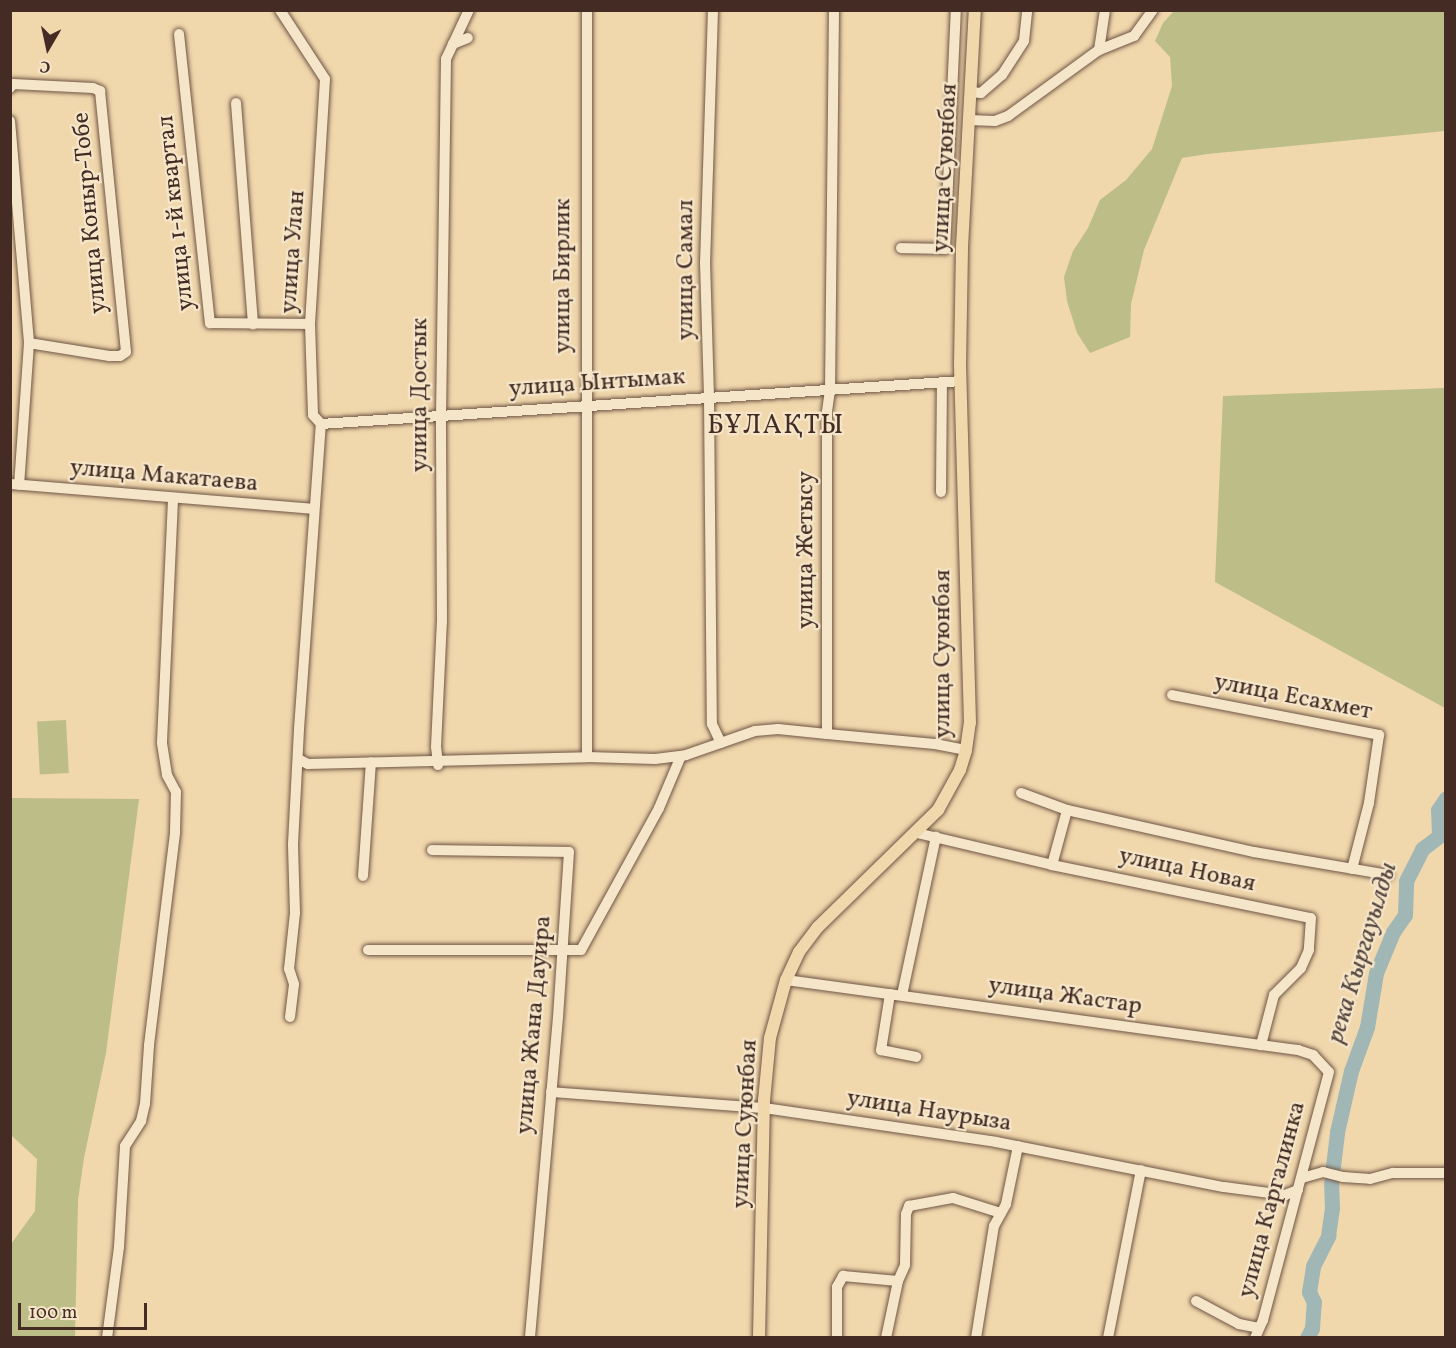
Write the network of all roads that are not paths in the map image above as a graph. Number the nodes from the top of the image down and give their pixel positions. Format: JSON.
{"nodes":[{"id":1,"x":280,"y":10,"type":"edge"},
{"id":2,"x":469,"y":10,"type":"edge"},
{"id":3,"x":587,"y":10,"type":"edge"},
{"id":4,"x":713,"y":10,"type":"edge"},
{"id":5,"x":834,"y":10,"type":"edge"},
{"id":6,"x":956,"y":10,"type":"edge"},
{"id":7,"x":975,"y":10,"type":"edge"},
{"id":8,"x":1027,"y":10,"type":"edge"},
{"id":9,"x":1105,"y":10,"type":"edge"},
{"id":10,"x":1153,"y":10,"type":"edge"},
{"id":11,"x":179,"y":34,"type":"dead end"},
{"id":12,"x":468,"y":38,"type":"dead end"},
{"id":13,"x":453,"y":44,"type":"junction"},
{"id":14,"x":1099,"y":50,"type":"junction"},
{"id":15,"x":10,"y":88,"type":"edge"},
{"id":16,"x":971,"y":92,"type":"junction"},
{"id":17,"x":236,"y":103,"type":"dead end"},
{"id":18,"x":969,"y":120,"type":"junction"},
{"id":19,"x":10,"y":121,"type":"edge"},
{"id":20,"x":901,"y":248,"type":"dead end"},
{"id":21,"x":253,"y":324,"type":"junction"},
{"id":22,"x":310,"y":324,"type":"junction"},
{"id":23,"x":29,"y":343,"type":"junction"},
{"id":24,"x":961,"y":381,"type":"junction"},
{"id":25,"x":942,"y":382,"type":"junction"},
{"id":26,"x":830,"y":390,"type":"junction"},
{"id":27,"x":709,"y":397,"type":"junction"},
{"id":28,"x":586,"y":405,"type":"junction"},
{"id":29,"x":441,"y":417,"type":"junction"},
{"id":30,"x":321,"y":424,"type":"junction"},
{"id":31,"x":15,"y":485,"type":"edge"},
{"id":32,"x":941,"y":492,"type":"dead end"},
{"id":33,"x":173,"y":499,"type":"junction"},
{"id":34,"x":313,"y":509,"type":"junction"},
{"id":35,"x":1172,"y":695,"type":"dead end"},
{"id":36,"x":827,"y":734,"type":"junction"},
{"id":37,"x":721,"y":743,"type":"junction"},
{"id":38,"x":966,"y":750,"type":"junction"},
{"id":39,"x":681,"y":756,"type":"junction"},
{"id":40,"x":587,"y":757,"type":"junction"},
{"id":41,"x":298,"y":759,"type":"junction"},
{"id":42,"x":371,"y":762,"type":"junction"},
{"id":43,"x":437,"y":762,"type":"junction"},
{"id":44,"x":1021,"y":793,"type":"dead end"},
{"id":45,"x":1067,"y":810,"type":"junction"},
{"id":46,"x":917,"y":833,"type":"junction"},
{"id":47,"x":936,"y":837,"type":"junction"},
{"id":48,"x":432,"y":850,"type":"dead end"},
{"id":49,"x":1052,"y":865,"type":"junction"},
{"id":50,"x":1352,"y":869,"type":"junction"},
{"id":51,"x":1388,"y":875,"type":"dead end"},
{"id":52,"x":363,"y":876,"type":"dead end"},
{"id":53,"x":562,"y":950,"type":"junction"},
{"id":54,"x":368,"y":951,"type":"dead end"},
{"id":55,"x":786,"y":980,"type":"junction"},
{"id":56,"x":896,"y":995,"type":"junction"},
{"id":57,"x":290,"y":1017,"type":"dead end"},
{"id":58,"x":1261,"y":1045,"type":"junction"},
{"id":59,"x":916,"y":1057,"type":"dead end"},
{"id":60,"x":1329,"y":1072,"type":"joint"},
{"id":61,"x":551,"y":1092,"type":"junction"},
{"id":62,"x":764,"y":1108,"type":"junction"},
{"id":63,"x":1018,"y":1146,"type":"junction"},
{"id":64,"x":1141,"y":1170,"type":"junction"},
{"id":65,"x":1446,"y":1173,"type":"edge"},
{"id":66,"x":1302,"y":1179,"type":"junction"},
{"id":67,"x":1298,"y":1190,"type":"junction"},
{"id":68,"x":1001,"y":1213,"type":"junction"},
{"id":69,"x":898,"y":1281,"type":"junction"},
{"id":70,"x":1196,"y":1301,"type":"dead end"},
{"id":71,"x":1257,"y":1333,"type":"edge"},
{"id":72,"x":107,"y":1338,"type":"edge"},
{"id":73,"x":530,"y":1338,"type":"edge"},
{"id":74,"x":759,"y":1338,"type":"edge"},
{"id":75,"x":837,"y":1338,"type":"edge"},
{"id":76,"x":886,"y":1338,"type":"edge"},
{"id":77,"x":976,"y":1338,"type":"edge"},
{"id":78,"x":1108,"y":1338,"type":"edge"}],
"edges":[{"from":1,"to":22,"type":"street","name":"улица Улан"},
{"from":2,"to":13,"type":"street","name":"улица Достык"},
{"from":3,"to":28,"type":"street","name":"улица Бирлик"},
{"from":4,"to":27,"type":"street","name":"улица Самал"},
{"from":5,"to":26,"type":"street","name":"улица Жетысу"},
{"from":6,"to":20,"type":"street"},
{"from":7,"to":16,"type":"main road","name":"улица Суюнбая"},
{"from":8,"to":16,"type":"street"},
{"from":9,"to":14,"type":"street"},
{"from":10,"to":14,"type":"street"},
{"from":11,"to":21,"type":"street","name":"улица 1-й квартал"},
{"from":12,"to":13,"type":"street"},
{"from":13,"to":29,"type":"street","name":"улица Достык"},
{"from":14,"to":18,"type":"street"},
{"from":15,"to":23,"type":"street","name":"улица Коныр-Тобе"},
{"from":16,"to":18,"type":"main road","name":"улица Суюнбая"},
{"from":17,"to":21,"type":"street"},
{"from":18,"to":24,"type":"main road","name":"улица Суюнбая"},
{"from":19,"to":23,"type":"street"},
{"from":21,"to":22,"type":"street","name":"улица 1-й квартал"},
{"from":22,"to":30,"type":"street","name":"улица Улан"},
{"from":23,"to":31,"type":"street"},
{"from":24,"to":25,"type":"street","name":"улица Ынтымак"},
{"from":24,"to":38,"type":"main road","name":"улица Суюнбая"},
{"from":25,"to":26,"type":"street","name":"улица Ынтымак"},
{"from":25,"to":32,"type":"street"},
{"from":26,"to":27,"type":"street","name":"улица Ынтымак"},
{"from":26,"to":36,"type":"street","name":"улица Жетысу"},
{"from":27,"to":28,"type":"street","name":"улица Ынтымак"},
{"from":27,"to":37,"type":"street","name":"улица Самал"},
{"from":28,"to":29,"type":"street","name":"улица Ынтымак"},
{"from":28,"to":40,"type":"street","name":"улица Бирлик"},
{"from":29,"to":30,"type":"street","name":"улица Ынтымак"},
{"from":29,"to":43,"type":"street","name":"улица Достык"},
{"from":30,"to":34,"type":"street"},
{"from":31,"to":33,"type":"street","name":"улица Макатаева"},
{"from":33,"to":34,"type":"street","name":"улица Макатаева"},
{"from":33,"to":72,"type":"street"},
{"from":34,"to":41,"type":"street"},
{"from":35,"to":50,"type":"street","name":"улица Есахмет"},
{"from":36,"to":37,"type":"street"},
{"from":36,"to":38,"type":"street"},
{"from":37,"to":39,"type":"street"},
{"from":38,"to":46,"type":"main road","name":"улица Суюнбая"},
{"from":39,"to":40,"type":"street"},
{"from":39,"to":53,"type":"street"},
{"from":40,"to":43,"type":"street"},
{"from":41,"to":42,"type":"street"},
{"from":41,"to":57,"type":"street"},
{"from":42,"to":43,"type":"street"},
{"from":42,"to":52,"type":"street"},
{"from":44,"to":45,"type":"street"},
{"from":45,"to":49,"type":"street"},
{"from":45,"to":50,"type":"street"},
{"from":46,"to":47,"type":"street","name":"улица Новая"},
{"from":46,"to":55,"type":"main road","name":"улица Суюнбая"},
{"from":47,"to":49,"type":"street","name":"улица Новая"},
{"from":47,"to":56,"type":"street"},
{"from":48,"to":53,"type":"street","name":"улица Жана Дауира"},
{"from":49,"to":58,"type":"street","name":"улица Новая"},
{"from":50,"to":51,"type":"street"},
{"from":53,"to":54,"type":"street"},
{"from":53,"to":61,"type":"street","name":"улица Жана Дауира"},
{"from":55,"to":56,"type":"street","name":"улица Жастар"},
{"from":55,"to":62,"type":"main road","name":"улица Суюнбая"},
{"from":56,"to":58,"type":"street","name":"улица Жастар"},
{"from":56,"to":59,"type":"street"},
{"from":58,"to":60,"type":"street","name":"улица Жастар"},
{"from":60,"to":66,"type":"street","name":"улица Каргалинка"},
{"from":61,"to":62,"type":"street","name":"улица Наурыза"},
{"from":61,"to":73,"type":"street","name":"улица Жана Дауира"},
{"from":62,"to":63,"type":"street","name":"улица Наурыза"},
{"from":62,"to":74,"type":"main road","name":"улица Суюнбая"},
{"from":63,"to":64,"type":"street","name":"улица Наурыза"},
{"from":63,"to":68,"type":"street"},
{"from":64,"to":67,"type":"street","name":"улица Наурыза"},
{"from":64,"to":78,"type":"street"},
{"from":65,"to":66,"type":"street"},
{"from":66,"to":67,"type":"street","name":"улица Каргалинка"},
{"from":67,"to":71,"type":"street","name":"улица Каргалинка"},
{"from":68,"to":69,"type":"street"},
{"from":68,"to":77,"type":"street"},
{"from":69,"to":75,"type":"street"},
{"from":69,"to":76,"type":"street"},
{"from":70,"to":71,"type":"street"}]}
